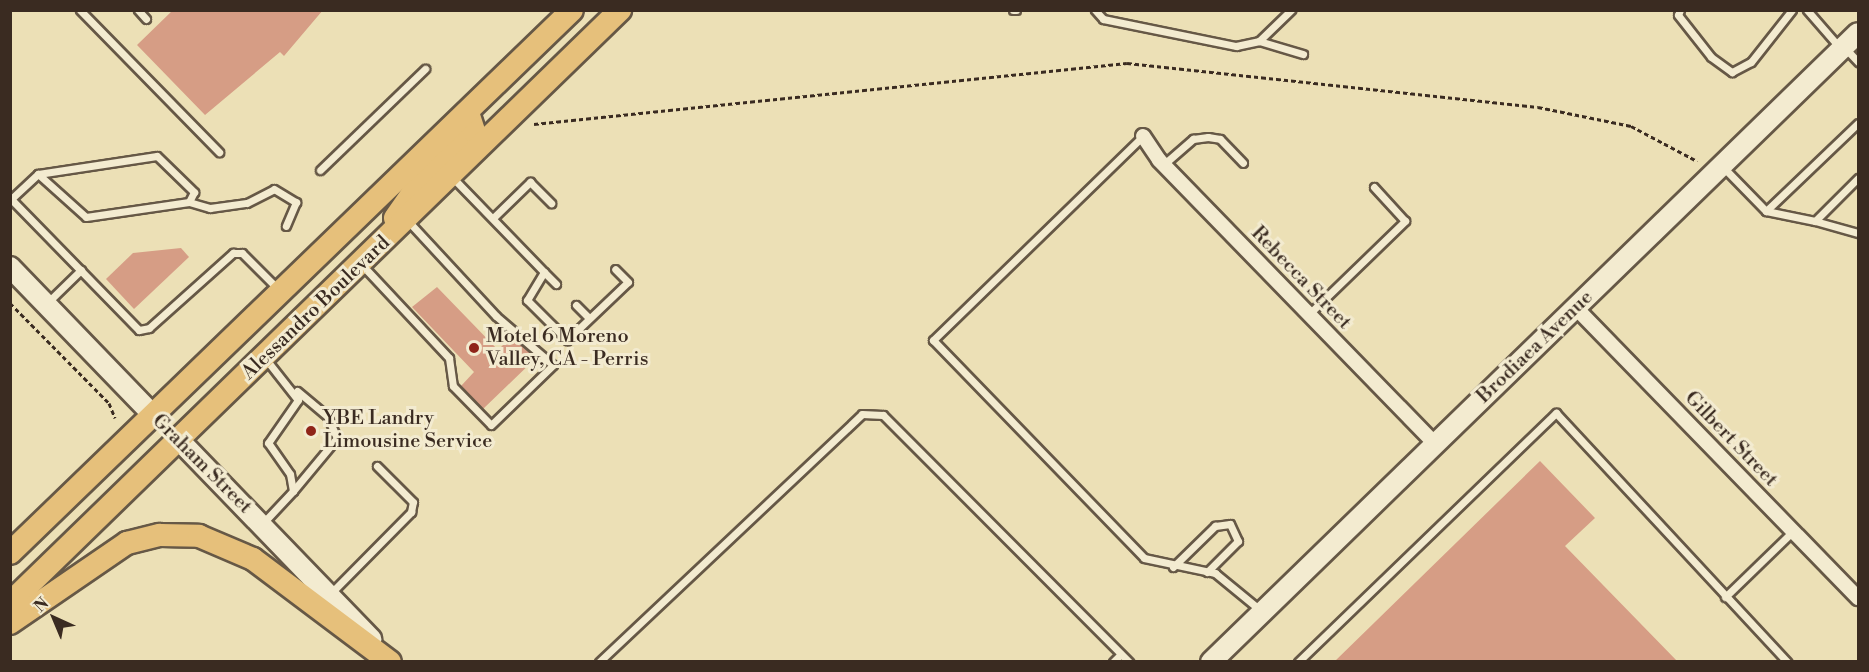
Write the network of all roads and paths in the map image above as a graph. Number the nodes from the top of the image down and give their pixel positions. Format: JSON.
{"nodes":[{"id":1,"x":80,"y":10,"type":"edge"},
{"id":2,"x":138,"y":10,"type":"edge"},
{"id":3,"x":572,"y":10,"type":"edge"},
{"id":4,"x":620,"y":10,"type":"edge"},
{"id":5,"x":1095,"y":10,"type":"edge"},
{"id":6,"x":1291,"y":10,"type":"edge"},
{"id":7,"x":1680,"y":10,"type":"edge"},
{"id":8,"x":1792,"y":10,"type":"edge"},
{"id":9,"x":1807,"y":10,"type":"edge"},
{"id":10,"x":146,"y":19,"type":"dead end"},
{"id":11,"x":1858,"y":33,"type":"edge"},
{"id":12,"x":1259,"y":41,"type":"junction"},
{"id":13,"x":1843,"y":48,"type":"junction"},
{"id":14,"x":1303,"y":54,"type":"dead end"},
{"id":15,"x":1858,"y":62,"type":"edge"},
{"id":16,"x":425,"y":69,"type":"dead end"},
{"id":17,"x":468,"y":113,"type":"junction"},
{"id":18,"x":1858,"y":123,"type":"edge"},
{"id":19,"x":534,"y":124,"type":"dead end"},
{"id":20,"x":1143,"y":136,"type":"joint"},
{"id":21,"x":219,"y":152,"type":"dead end"},
{"id":22,"x":1697,"y":161,"type":"dead end"},
{"id":23,"x":1243,"y":163,"type":"dead end"},
{"id":24,"x":1163,"y":165,"type":"junction"},
{"id":25,"x":1722,"y":166,"type":"junction"},
{"id":26,"x":320,"y":170,"type":"dead end"},
{"id":27,"x":38,"y":174,"type":"junction"},
{"id":28,"x":452,"y":176,"type":"junction"},
{"id":29,"x":1858,"y":178,"type":"edge"},
{"id":30,"x":1374,"y":188,"type":"dead end"},
{"id":31,"x":11,"y":200,"type":"edge"},
{"id":32,"x":189,"y":202,"type":"junction"},
{"id":33,"x":551,"y":203,"type":"dead end"},
{"id":34,"x":1766,"y":211,"type":"junction"},
{"id":35,"x":493,"y":218,"type":"junction"},
{"id":36,"x":407,"y":220,"type":"junction"},
{"id":37,"x":1815,"y":221,"type":"junction"},
{"id":38,"x":286,"y":226,"type":"dead end"},
{"id":39,"x":1858,"y":233,"type":"edge"},
{"id":40,"x":378,"y":248,"type":"junction"},
{"id":41,"x":361,"y":264,"type":"junction"},
{"id":42,"x":10,"y":267,"type":"edge"},
{"id":43,"x":615,"y":269,"type":"dead end"},
{"id":44,"x":81,"y":270,"type":"junction"},
{"id":45,"x":544,"y":272,"type":"junction"},
{"id":46,"x":556,"y":284,"type":"dead end"},
{"id":47,"x":280,"y":292,"type":"junction"},
{"id":48,"x":10,"y":303,"type":"edge"},
{"id":49,"x":46,"y":304,"type":"junction"},
{"id":50,"x":576,"y":305,"type":"dead end"},
{"id":51,"x":1576,"y":308,"type":"junction"},
{"id":52,"x":1309,"y":314,"type":"junction"},
{"id":53,"x":589,"y":318,"type":"junction"},
{"id":54,"x":265,"y":357,"type":"junction"},
{"id":55,"x":296,"y":391,"type":"junction"},
{"id":56,"x":154,"y":416,"type":"junction"},
{"id":57,"x":115,"y":418,"type":"dead end"},
{"id":58,"x":179,"y":440,"type":"junction"},
{"id":59,"x":1435,"y":444,"type":"junction"},
{"id":60,"x":377,"y":466,"type":"dead end"},
{"id":61,"x":293,"y":491,"type":"junction"},
{"id":62,"x":261,"y":525,"type":"junction"},
{"id":63,"x":1794,"y":531,"type":"junction"},
{"id":64,"x":10,"y":553,"type":"edge"},
{"id":65,"x":1173,"y":567,"type":"junction"},
{"id":66,"x":1207,"y":572,"type":"junction"},
{"id":67,"x":329,"y":595,"type":"junction"},
{"id":68,"x":1725,"y":597,"type":"junction"},
{"id":69,"x":1858,"y":598,"type":"edge"},
{"id":70,"x":10,"y":603,"type":"edge"},
{"id":71,"x":1262,"y":612,"type":"junction"},
{"id":72,"x":10,"y":623,"type":"edge"},
{"id":73,"x":1121,"y":654,"type":"junction"},
{"id":74,"x":392,"y":662,"type":"edge"},
{"id":75,"x":599,"y":662,"type":"edge"},
{"id":76,"x":1113,"y":662,"type":"edge"},
{"id":77,"x":1129,"y":662,"type":"edge"},
{"id":78,"x":1211,"y":662,"type":"edge"},
{"id":79,"x":1298,"y":662,"type":"edge"},
{"id":80,"x":1787,"y":662,"type":"edge"}],
"edges":[{"from":1,"to":21,"type":"lane"},
{"from":2,"to":10,"type":"lane"},
{"from":3,"to":17,"type":"main road","name":"Alessandro Boulevard"},
{"from":4,"to":28,"type":"main road","name":"Alessandro Boulevard"},
{"from":5,"to":12,"type":"lane"},
{"from":6,"to":12,"type":"lane"},
{"from":7,"to":8,"type":"lane"},
{"from":9,"to":13,"type":"lane"},
{"from":11,"to":13,"type":"street","name":"Brodiaea Avenue"},
{"from":12,"to":14,"type":"lane"},
{"from":13,"to":15,"type":"lane"},
{"from":13,"to":25,"type":"street","name":"Brodiaea Avenue"},
{"from":16,"to":26,"type":"lane"},
{"from":17,"to":40,"type":"main road"},
{"from":17,"to":47,"type":"main road","name":"Alessandro Boulevard"},
{"from":18,"to":34,"type":"lane"},
{"from":19,"to":22,"type":"path"},
{"from":20,"to":24,"type":"street","name":"Rebecca Street"},
{"from":20,"to":65,"type":"lane"},
{"from":23,"to":24,"type":"lane"},
{"from":24,"to":52,"type":"street","name":"Rebecca Street"},
{"from":25,"to":34,"type":"lane"},
{"from":25,"to":51,"type":"street","name":"Brodiaea Avenue"},
{"from":27,"to":31,"type":"lane"},
{"from":27,"to":32,"type":"lane"},
{"from":27,"to":32,"type":"lane"},
{"from":28,"to":35,"type":"lane"},
{"from":28,"to":36,"type":"main road","name":"Alessandro Boulevard"},
{"from":29,"to":37,"type":"lane"},
{"from":30,"to":52,"type":"lane"},
{"from":31,"to":44,"type":"lane"},
{"from":32,"to":38,"type":"lane"},
{"from":33,"to":35,"type":"lane"},
{"from":34,"to":37,"type":"lane"},
{"from":35,"to":45,"type":"lane"},
{"from":36,"to":40,"type":"main road","name":"Alessandro Boulevard"},
{"from":36,"to":41,"type":"lane"},
{"from":37,"to":39,"type":"lane"},
{"from":40,"to":41,"type":"main road","name":"Alessandro Boulevard"},
{"from":41,"to":54,"type":"main road","name":"Alessandro Boulevard"},
{"from":42,"to":49,"type":"street","name":"Graham Street"},
{"from":43,"to":53,"type":"lane"},
{"from":44,"to":47,"type":"lane"},
{"from":44,"to":49,"type":"lane"},
{"from":45,"to":46,"type":"lane"},
{"from":45,"to":53,"type":"lane"},
{"from":47,"to":56,"type":"main road","name":"Alessandro Boulevard"},
{"from":48,"to":57,"type":"path"},
{"from":49,"to":56,"type":"street","name":"Graham Street"},
{"from":50,"to":53,"type":"lane"},
{"from":51,"to":59,"type":"street","name":"Brodiaea Avenue"},
{"from":51,"to":63,"type":"street","name":"Gilbert Street"},
{"from":52,"to":59,"type":"street","name":"Rebecca Street"},
{"from":54,"to":55,"type":"lane"},
{"from":54,"to":58,"type":"main road","name":"Alessandro Boulevard"},
{"from":55,"to":61,"type":"lane"},
{"from":55,"to":61,"type":"lane"},
{"from":56,"to":58,"type":"main road","name":"Graham Street"},
{"from":56,"to":64,"type":"main road","name":"Alessandro Boulevard"},
{"from":58,"to":62,"type":"street","name":"Graham Street"},
{"from":58,"to":70,"type":"main road","name":"Alessandro Boulevard"},
{"from":59,"to":71,"type":"street","name":"Brodiaea Avenue"},
{"from":60,"to":67,"type":"lane"},
{"from":61,"to":62,"type":"lane"},
{"from":62,"to":67,"type":"street","name":"Graham Street"},
{"from":63,"to":68,"type":"lane"},
{"from":63,"to":69,"type":"street","name":"Gilbert Street"},
{"from":65,"to":66,"type":"lane"},
{"from":65,"to":66,"type":"lane"},
{"from":66,"to":71,"type":"lane"},
{"from":67,"to":74,"type":"street","name":"Graham Street"},
{"from":68,"to":79,"type":"lane"},
{"from":68,"to":80,"type":"lane"},
{"from":71,"to":78,"type":"street","name":"Brodiaea Avenue"},
{"from":72,"to":74,"type":"main road"},
{"from":73,"to":75,"type":"lane"},
{"from":73,"to":76,"type":"lane"},
{"from":73,"to":77,"type":"lane"}]}
